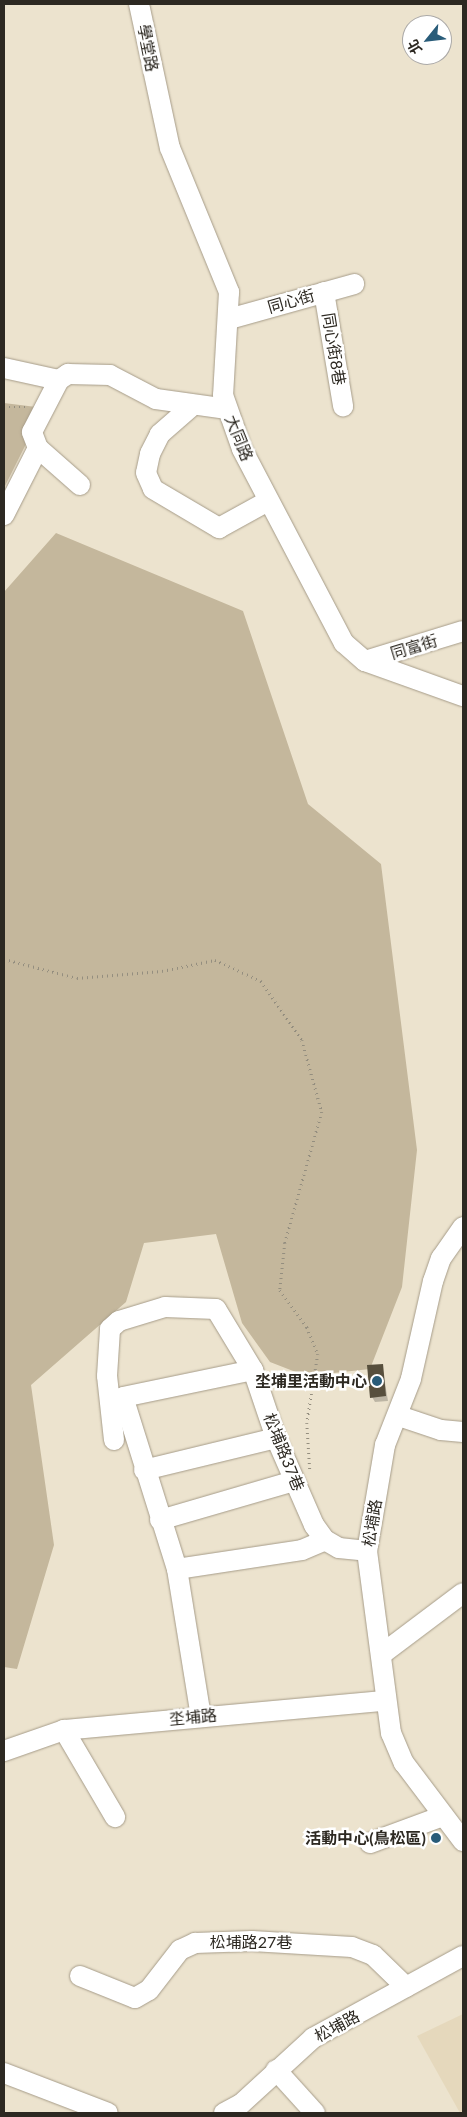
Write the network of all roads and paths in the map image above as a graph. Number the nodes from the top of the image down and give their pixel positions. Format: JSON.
{"nodes":[{"id":1,"x":139,"y":4,"type":"edge"},
{"id":2,"x":157,"y":92,"type":"joint"},
{"id":3,"x":354,"y":284,"type":"dead end"},
{"id":4,"x":324,"y":292,"type":"junction"},
{"id":5,"x":229,"y":319,"type":"junction"},
{"id":6,"x":4,"y":368,"type":"edge"},
{"id":7,"x":59,"y":380,"type":"junction"},
{"id":8,"x":192,"y":406,"type":"junction"},
{"id":9,"x":343,"y":406,"type":"dead end"},
{"id":10,"x":227,"y":409,"type":"junction"},
{"id":11,"x":38,"y":448,"type":"junction"},
{"id":12,"x":80,"y":485,"type":"dead end"},
{"id":13,"x":268,"y":501,"type":"junction"},
{"id":14,"x":4,"y":515,"type":"edge"},
{"id":15,"x":463,"y":631,"type":"edge"},
{"id":16,"x":365,"y":661,"type":"junction"},
{"id":17,"x":463,"y":696,"type":"edge"},
{"id":18,"x":4,"y":959,"type":"edge"},
{"id":19,"x":463,"y":1227,"type":"edge"},
{"id":20,"x":253,"y":1370,"type":"junction"},
{"id":21,"x":399,"y":1416,"type":"junction"},
{"id":22,"x":463,"y":1432,"type":"edge"},
{"id":23,"x":276,"y":1438,"type":"junction"},
{"id":24,"x":114,"y":1440,"type":"dead end"},
{"id":25,"x":144,"y":1470,"type":"junction"},
{"id":26,"x":302,"y":1480,"type":"junction"},
{"id":27,"x":160,"y":1520,"type":"junction"},
{"id":28,"x":325,"y":1540,"type":"junction"},
{"id":29,"x":367,"y":1551,"type":"junction"},
{"id":30,"x":176,"y":1570,"type":"junction"},
{"id":31,"x":463,"y":1593,"type":"edge"},
{"id":32,"x":382,"y":1654,"type":"junction"},
{"id":33,"x":385,"y":1700,"type":"junction"},
{"id":34,"x":201,"y":1716,"type":"junction"},
{"id":35,"x":64,"y":1730,"type":"junction"},
{"id":36,"x":4,"y":1750,"type":"edge"},
{"id":37,"x":443,"y":1816,"type":"junction"},
{"id":38,"x":115,"y":1818,"type":"dead end"},
{"id":39,"x":463,"y":1841,"type":"edge"},
{"id":40,"x":370,"y":1843,"type":"dead end"},
{"id":41,"x":463,"y":1956,"type":"edge"},
{"id":42,"x":80,"y":1976,"type":"dead end"},
{"id":43,"x":406,"y":1987,"type":"junction"},
{"id":44,"x":276,"y":2070,"type":"junction"},
{"id":45,"x":4,"y":2073,"type":"edge"},
{"id":46,"x":108,"y":2113,"type":"edge"},
{"id":47,"x":224,"y":2113,"type":"edge"},
{"id":48,"x":315,"y":2113,"type":"edge"}],
"edges":[{"from":1,"to":2,"type":"street","name":"學堂路"},
{"from":2,"to":5,"type":"street","name":"大同路"},
{"from":3,"to":4,"type":"street","name":"同心街"},
{"from":4,"to":5,"type":"street","name":"同心街"},
{"from":4,"to":9,"type":"street","name":"同心街8巷"},
{"from":5,"to":10,"type":"street","name":"大同路"},
{"from":6,"to":7,"type":"street"},
{"from":7,"to":8,"type":"street"},
{"from":7,"to":11,"type":"street"},
{"from":8,"to":10,"type":"street"},
{"from":8,"to":13,"type":"street"},
{"from":10,"to":13,"type":"street","name":"大同路"},
{"from":11,"to":12,"type":"street"},
{"from":11,"to":14,"type":"street"},
{"from":13,"to":16,"type":"street","name":"大同路"},
{"from":15,"to":16,"type":"street","name":"同富街"},
{"from":16,"to":17,"type":"street","name":"大同路"},
{"from":18,"to":26,"type":"path"},
{"from":19,"to":21,"type":"street","name":"松埔路"},
{"from":20,"to":23,"type":"street","name":"松埔路37巷"},
{"from":20,"to":24,"type":"street","name":"松埔路37巷"},
{"from":20,"to":25,"type":"street"},
{"from":21,"to":22,"type":"street"},
{"from":21,"to":29,"type":"street","name":"松埔路"},
{"from":23,"to":25,"type":"street"},
{"from":23,"to":26,"type":"street","name":"松埔路37巷"},
{"from":25,"to":27,"type":"street"},
{"from":26,"to":27,"type":"street"},
{"from":26,"to":28,"type":"street","name":"松埔路37巷"},
{"from":27,"to":30,"type":"street"},
{"from":28,"to":29,"type":"street"},
{"from":28,"to":30,"type":"street"},
{"from":29,"to":32,"type":"street","name":"松埔路"},
{"from":30,"to":34,"type":"street"},
{"from":31,"to":32,"type":"street"},
{"from":32,"to":33,"type":"street","name":"松埔路"},
{"from":33,"to":34,"type":"street","name":"坔埔路"},
{"from":33,"to":37,"type":"street","name":"松埔路"},
{"from":34,"to":35,"type":"street","name":"坔埔路"},
{"from":35,"to":36,"type":"street","name":"坔埔路"},
{"from":35,"to":38,"type":"street"},
{"from":37,"to":39,"type":"street","name":"松埔路"},
{"from":37,"to":40,"type":"street"},
{"from":41,"to":43,"type":"street","name":"松埔路"},
{"from":42,"to":43,"type":"street","name":"松埔路27巷"},
{"from":43,"to":44,"type":"street","name":"松埔路"},
{"from":44,"to":47,"type":"street","name":"松埔路"},
{"from":44,"to":48,"type":"street"},
{"from":45,"to":46,"type":"street"}]}
